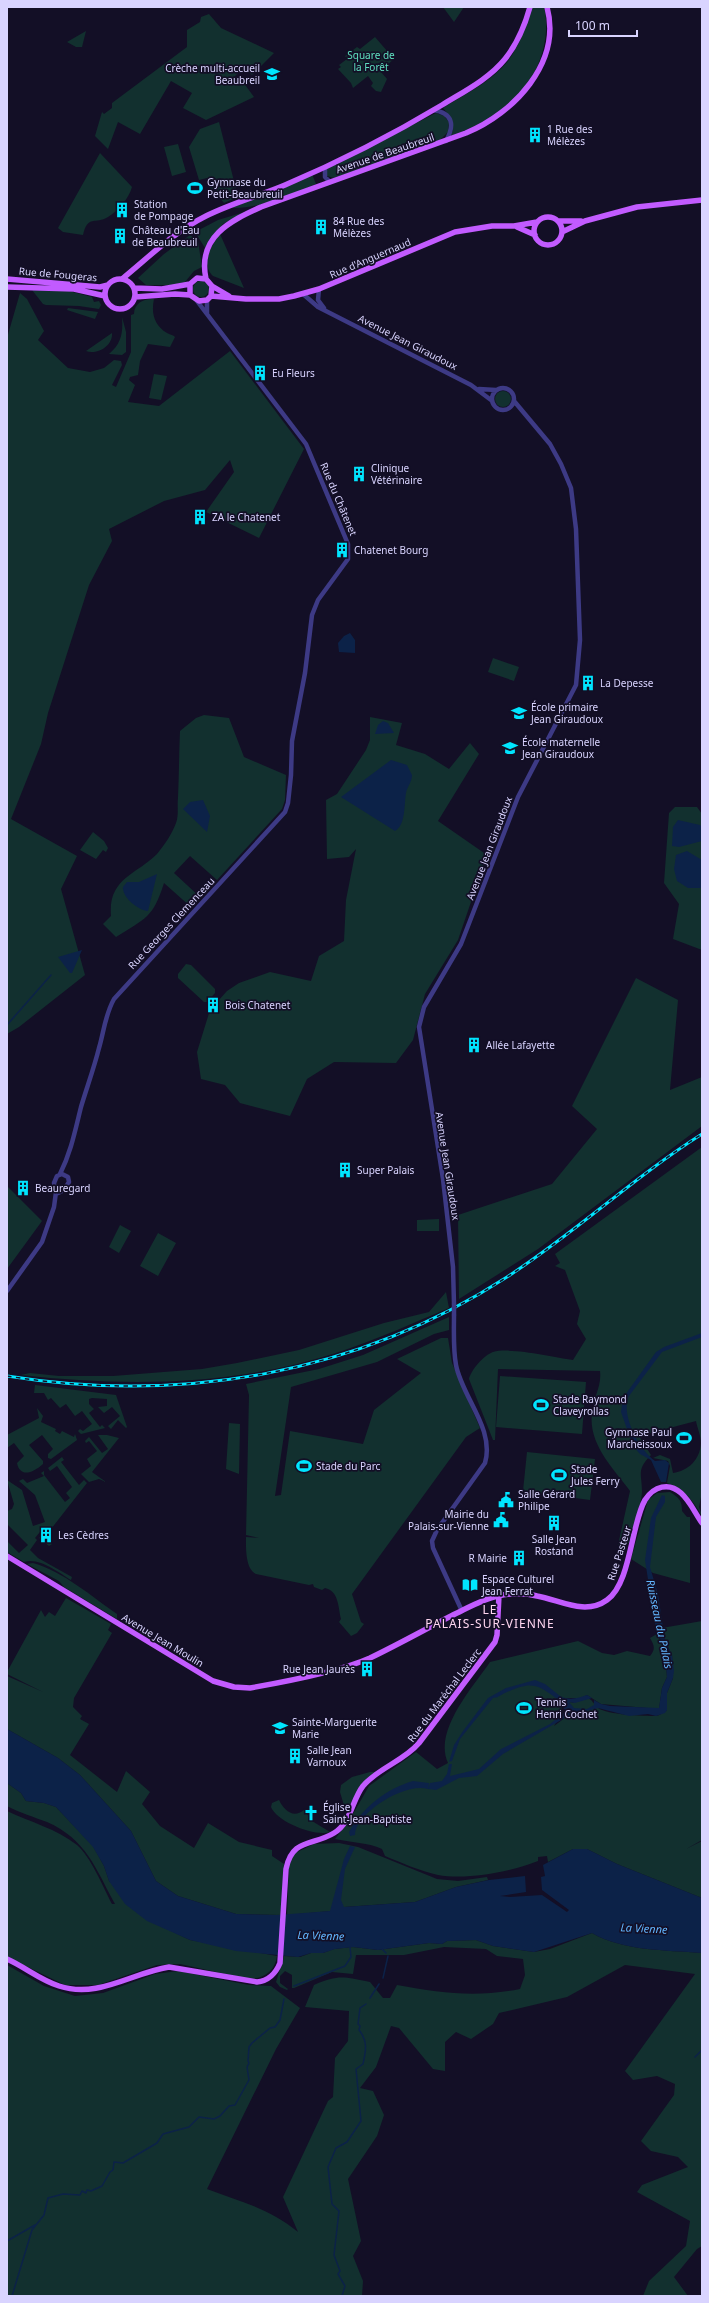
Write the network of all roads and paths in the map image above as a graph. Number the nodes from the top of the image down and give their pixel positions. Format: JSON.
{"nodes":[{"id":1,"x":530,"y":7,"type":"edge"},
{"id":2,"x":546,"y":7,"type":"edge"},
{"id":3,"x":433,"y":110,"type":"junction"},
{"id":4,"x":446,"y":141,"type":"junction"},
{"id":5,"x":326,"y":166,"type":"junction"},
{"id":6,"x":330,"y":182,"type":"junction"},
{"id":7,"x":702,"y":200,"type":"edge"},
{"id":8,"x":558,"y":221,"type":"junction"},
{"id":9,"x":585,"y":221,"type":"junction"},
{"id":10,"x":537,"y":222,"type":"junction"},
{"id":11,"x":514,"y":226,"type":"junction"},
{"id":12,"x":562,"y":232,"type":"junction"},
{"id":13,"x":535,"y":235,"type":"junction"},
{"id":14,"x":7,"y":279,"type":"edge"},
{"id":15,"x":122,"y":279,"type":"junction"},
{"id":16,"x":206,"y":279,"type":"junction"},
{"id":17,"x":190,"y":284,"type":"junction"},
{"id":18,"x":108,"y":285,"type":"junction"},
{"id":19,"x":212,"y":286,"type":"junction"},
{"id":20,"x":7,"y":287,"type":"edge"},
{"id":21,"x":134,"y":288,"type":"junction"},
{"id":22,"x":319,"y":289,"type":"junction"},
{"id":23,"x":190,"y":294,"type":"junction"},
{"id":24,"x":303,"y":294,"type":"junction"},
{"id":25,"x":105,"y":296,"type":"junction"},
{"id":26,"x":135,"y":297,"type":"junction"},
{"id":27,"x":232,"y":297,"type":"junction"},
{"id":28,"x":209,"y":298,"type":"junction"},
{"id":29,"x":197,"y":301,"type":"junction"},
{"id":30,"x":330,"y":312,"type":"junction"},
{"id":31,"x":209,"y":317,"type":"junction"},
{"id":32,"x":477,"y":389,"type":"junction"},
{"id":33,"x":496,"y":390,"type":"junction"},
{"id":34,"x":492,"y":400,"type":"junction"},
{"id":35,"x":514,"y":401,"type":"junction"},
{"id":36,"x":508,"y":409,"type":"junction"},
{"id":37,"x":522,"y":412,"type":"junction"},
{"id":38,"x":298,"y":710,"type":"joint"},
{"id":39,"x":68,"y":1159,"type":"junction"},
{"id":40,"x":60,"y":1174,"type":"junction"},
{"id":41,"x":66,"y":1176,"type":"junction"},
{"id":42,"x":58,"y":1192,"type":"junction"},
{"id":43,"x":7,"y":1291,"type":"edge"},
{"id":44,"x":702,"y":1523,"type":"edge"},
{"id":45,"x":7,"y":1556,"type":"edge"},
{"id":46,"x":499,"y":1595,"type":"junction"},
{"id":47,"x":462,"y":1611,"type":"junction"},
{"id":48,"x":7,"y":1960,"type":"edge"}],
"edges":[{"from":1,"to":3,"type":"main road","name":"Avenue de Beaubreuil"},
{"from":2,"to":4,"type":"main road","name":"Avenue de Beaubreuil"},
{"from":3,"to":4,"type":"street","name":"Avenue de Beaubreuil"},
{"from":3,"to":5,"type":"main road","name":"Avenue de Beaubreuil"},
{"from":4,"to":6,"type":"main road","name":"Avenue de Beaubreuil"},
{"from":5,"to":6,"type":"street","name":"Avenue de Beaubreuil"},
{"from":5,"to":15,"type":"main road","name":"Avenue de Beaubreuil"},
{"from":6,"to":16,"type":"main road","name":"Avenue de Beaubreuil"},
{"from":7,"to":9,"type":"main road","name":"Rue d'Anguernaud"},
{"from":8,"to":9,"type":"main road","name":"Rue d'Anguernaud"},
{"from":8,"to":10,"type":"main road","name":"Rue d'Anguernaud"},
{"from":8,"to":12,"type":"main road"},
{"from":9,"to":12,"type":"main road","name":"Rue d'Anguernaud"},
{"from":10,"to":11,"type":"main road","name":"Rue d'Anguernaud"},
{"from":10,"to":13,"type":"main road"},
{"from":11,"to":13,"type":"main road","name":"Rue d'Anguernaud"},
{"from":11,"to":22,"type":"main road","name":"Rue d'Anguernaud"},
{"from":12,"to":13,"type":"main road","name":"Rue d'Anguernaud"},
{"from":14,"to":18,"type":"main road","name":"Rue de Fougeras"},
{"from":15,"to":18,"type":"main road"},
{"from":15,"to":21,"type":"main road"},
{"from":16,"to":17,"type":"main road"},
{"from":16,"to":19,"type":"main road","name":"Rue d'Anguernaud"},
{"from":17,"to":21,"type":"main road"},
{"from":17,"to":23,"type":"main road"},
{"from":18,"to":25,"type":"main road"},
{"from":19,"to":27,"type":"main road","name":"Rue d'Anguernaud"},
{"from":19,"to":28,"type":"main road"},
{"from":20,"to":25,"type":"main road","name":"Rue de Fougeras"},
{"from":21,"to":26,"type":"main road"},
{"from":22,"to":24,"type":"main road","name":"Rue d'Anguernaud"},
{"from":22,"to":30,"type":"street","name":"Avenue Jean Giraudoux"},
{"from":23,"to":26,"type":"main road"},
{"from":23,"to":29,"type":"main road"},
{"from":24,"to":27,"type":"main road","name":"Rue d'Anguernaud"},
{"from":24,"to":30,"type":"street","name":"Avenue Jean Giraudoux"},
{"from":25,"to":26,"type":"main road"},
{"from":27,"to":28,"type":"main road","name":"Rue d'Anguernaud"},
{"from":28,"to":29,"type":"main road","name":"Rue d'Anguernaud"},
{"from":28,"to":31,"type":"street","name":"Rue du Châtenet"},
{"from":29,"to":31,"type":"street","name":"Rue du Châtenet"},
{"from":30,"to":32,"type":"street","name":"Avenue Jean Giraudoux"},
{"from":31,"to":38,"type":"street","name":"Rue du Châtenet"},
{"from":32,"to":33,"type":"street","name":"Avenue Jean Giraudoux"},
{"from":32,"to":34,"type":"street","name":"Avenue Jean Giraudoux"},
{"from":33,"to":34,"type":"street"},
{"from":33,"to":35,"type":"street"},
{"from":34,"to":36,"type":"street"},
{"from":35,"to":36,"type":"street"},
{"from":35,"to":37,"type":"street","name":"Avenue Jean Giraudoux"},
{"from":36,"to":37,"type":"street"},
{"from":37,"to":47,"type":"street","name":"Avenue Jean Giraudoux","bridge":true},
{"from":38,"to":39,"type":"street","name":"Rue Georges Clemenceau"},
{"from":39,"to":40,"type":"street","name":"Rue Georges Clemenceau"},
{"from":39,"to":41,"type":"street","name":"Rue Georges Clemenceau"},
{"from":40,"to":41,"type":"street"},
{"from":40,"to":42,"type":"street","name":"Rue Georges Clemenceau"},
{"from":41,"to":42,"type":"street","name":"Rue Georges Clemenceau"},
{"from":42,"to":43,"type":"street","name":"Rue Georges Clemenceau"},
{"from":44,"to":46,"type":"main road","name":"Rue Pasteur"},
{"from":45,"to":47,"type":"main road","name":"Avenue Jean Moulin"},
{"from":46,"to":47,"type":"main road"},
{"from":46,"to":48,"type":"main road","name":"Rue du Maréchal Leclerc"}]}
